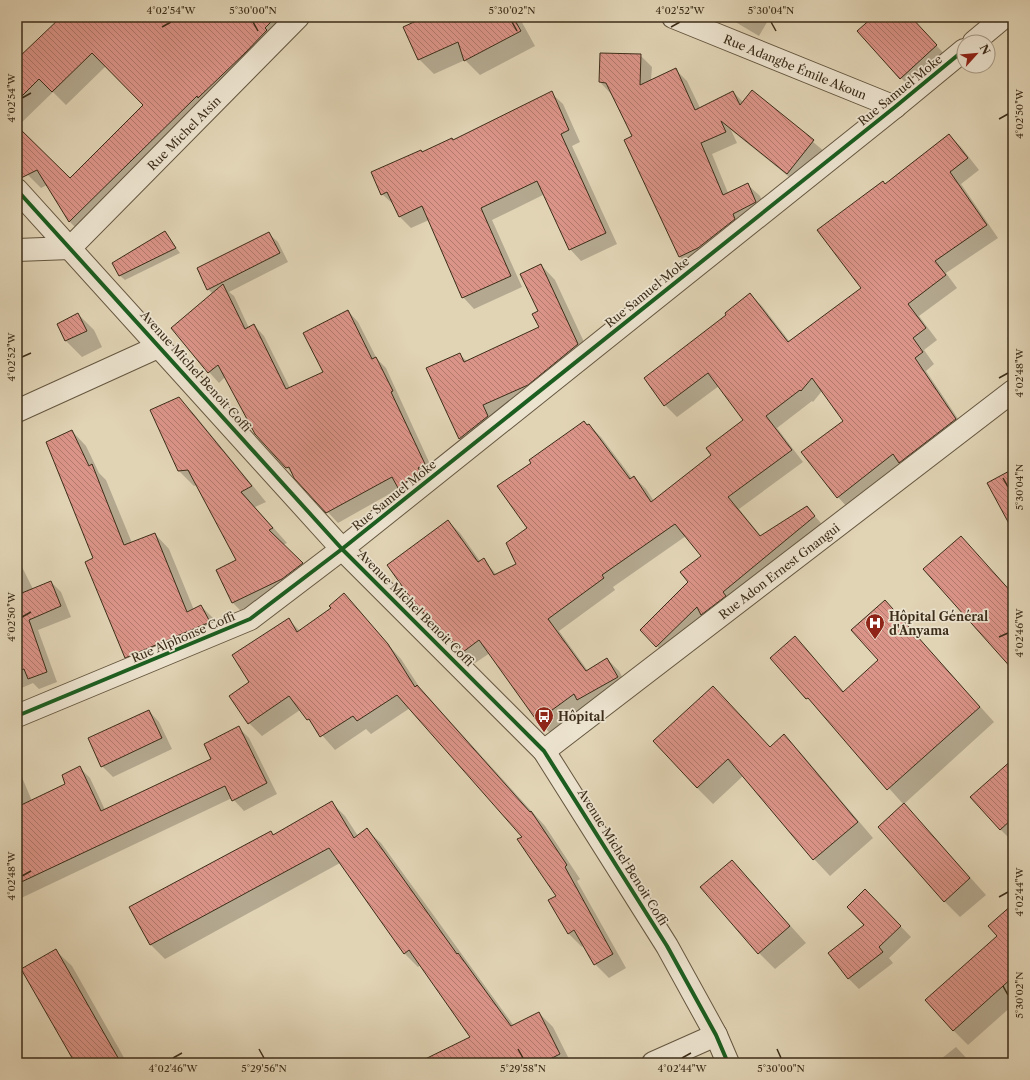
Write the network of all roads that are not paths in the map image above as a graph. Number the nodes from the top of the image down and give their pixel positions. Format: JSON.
{"nodes":[{"id":1,"x":298,"y":17,"type":"edge"},
{"id":2,"x":673,"y":17,"type":"edge"},
{"id":3,"x":1004,"y":17,"type":"edge"},
{"id":4,"x":984,"y":34,"type":"edge"},
{"id":5,"x":956,"y":57,"type":"edge"},
{"id":6,"x":896,"y":107,"type":"junction"},
{"id":7,"x":17,"y":190,"type":"edge"},
{"id":8,"x":70,"y":248,"type":"junction"},
{"id":9,"x":17,"y":250,"type":"edge"},
{"id":10,"x":160,"y":346,"type":"junction"},
{"id":11,"x":1013,"y":391,"type":"edge"},
{"id":12,"x":17,"y":411,"type":"edge"},
{"id":13,"x":342,"y":549,"type":"junction"},
{"id":14,"x":17,"y":716,"type":"edge"},
{"id":15,"x":544,"y":751,"type":"junction"},
{"id":16,"x":716,"y":1035,"type":"junction"},
{"id":17,"x":653,"y":1063,"type":"edge"},
{"id":18,"x":728,"y":1063,"type":"edge"}],
"edges":[{"from":1,"to":8,"type":"street","name":"Rue Michel Atsin"},
{"from":2,"to":6,"type":"street","name":"Rue Adangbe Émile Akoun"},
{"from":3,"to":4,"type":"street"},
{"from":5,"to":6,"type":"street","name":"Rue Samuel Moke"},
{"from":6,"to":13,"type":"street","name":"Rue Samuel Moke"},
{"from":7,"to":8,"type":"street","name":"Avenue Michel Benoit Coffi"},
{"from":8,"to":9,"type":"street"},
{"from":8,"to":10,"type":"street","name":"Avenue Michel Benoit Coffi"},
{"from":10,"to":12,"type":"street"},
{"from":10,"to":13,"type":"street","name":"Avenue Michel Benoit Coffi"},
{"from":11,"to":15,"type":"street","name":"Rue Adon Ernest Gnangui"},
{"from":13,"to":14,"type":"street","name":"Rue Alphonse Coffi"},
{"from":13,"to":15,"type":"street","name":"Avenue Michel Benoit Coffi"},
{"from":15,"to":16,"type":"street","name":"Avenue Michel Benoit Coffi"},
{"from":16,"to":17,"type":"street"},
{"from":16,"to":18,"type":"street","name":"Avenue Michel Benoit Coffi"}]}
